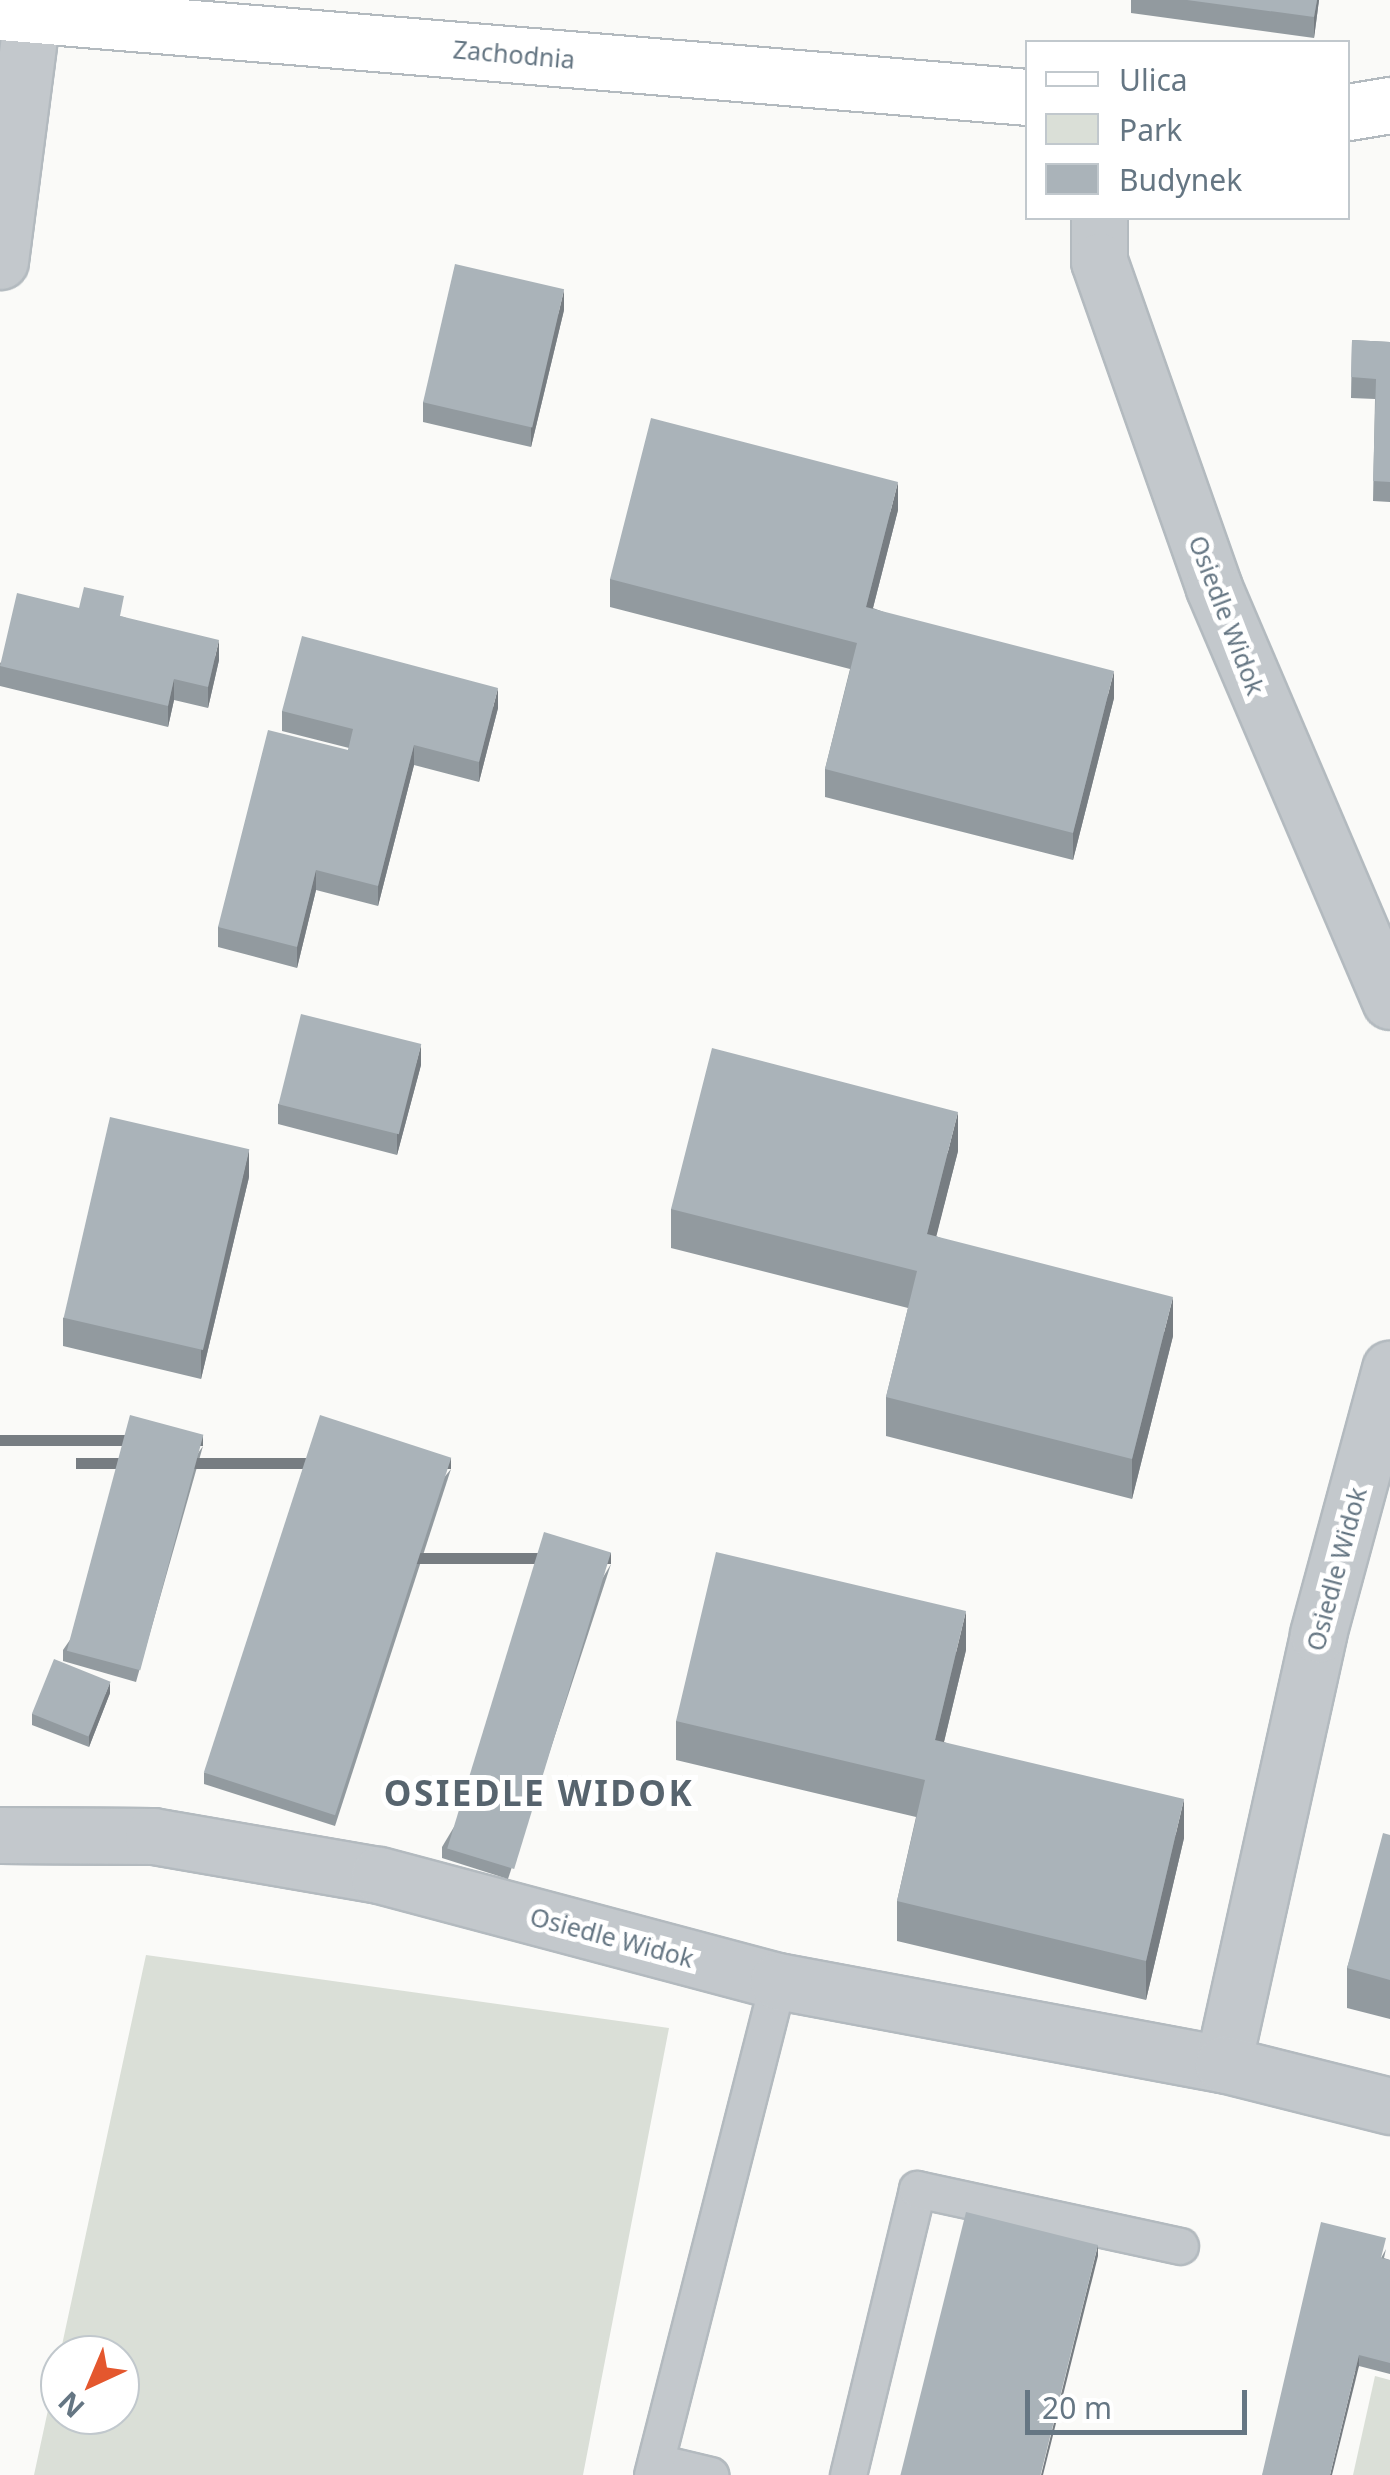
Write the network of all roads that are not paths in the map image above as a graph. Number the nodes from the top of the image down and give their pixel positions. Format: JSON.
{"nodes":[{"id":1,"x":16,"y":13,"type":"edge"},
{"id":2,"x":1025,"y":97,"type":"edge"},
{"id":3,"x":1099,"y":220,"type":"edge"},
{"id":4,"x":0,"y":261,"type":"edge"},
{"id":5,"x":1390,"y":1002,"type":"edge"},
{"id":6,"x":1390,"y":1369,"type":"edge"},
{"id":7,"x":0,"y":1836,"type":"edge"},
{"id":8,"x":778,"y":1981,"type":"junction"},
{"id":9,"x":1223,"y":2064,"type":"junction"},
{"id":10,"x":1390,"y":2106,"type":"edge"},
{"id":11,"x":1180,"y":2246,"type":"dead end"},
{"id":12,"x":654,"y":2468,"type":"edge"},
{"id":13,"x":710,"y":2475,"type":"edge"},
{"id":14,"x":848,"y":2475,"type":"edge"}],
"edges":[{"from":1,"to":2,"type":"street","name":"Zachodnia"},
{"from":1,"to":4,"type":"street"},
{"from":3,"to":5,"type":"street","name":"Osiedle Widok"},
{"from":6,"to":9,"type":"street","name":"Osiedle Widok"},
{"from":7,"to":8,"type":"street","name":"Osiedle Widok"},
{"from":8,"to":9,"type":"street","name":"Osiedle Widok"},
{"from":8,"to":12,"type":"lane"},
{"from":9,"to":10,"type":"street","name":"Osiedle Widok"},
{"from":11,"to":14,"type":"lane"},
{"from":12,"to":13,"type":"lane"}]}
